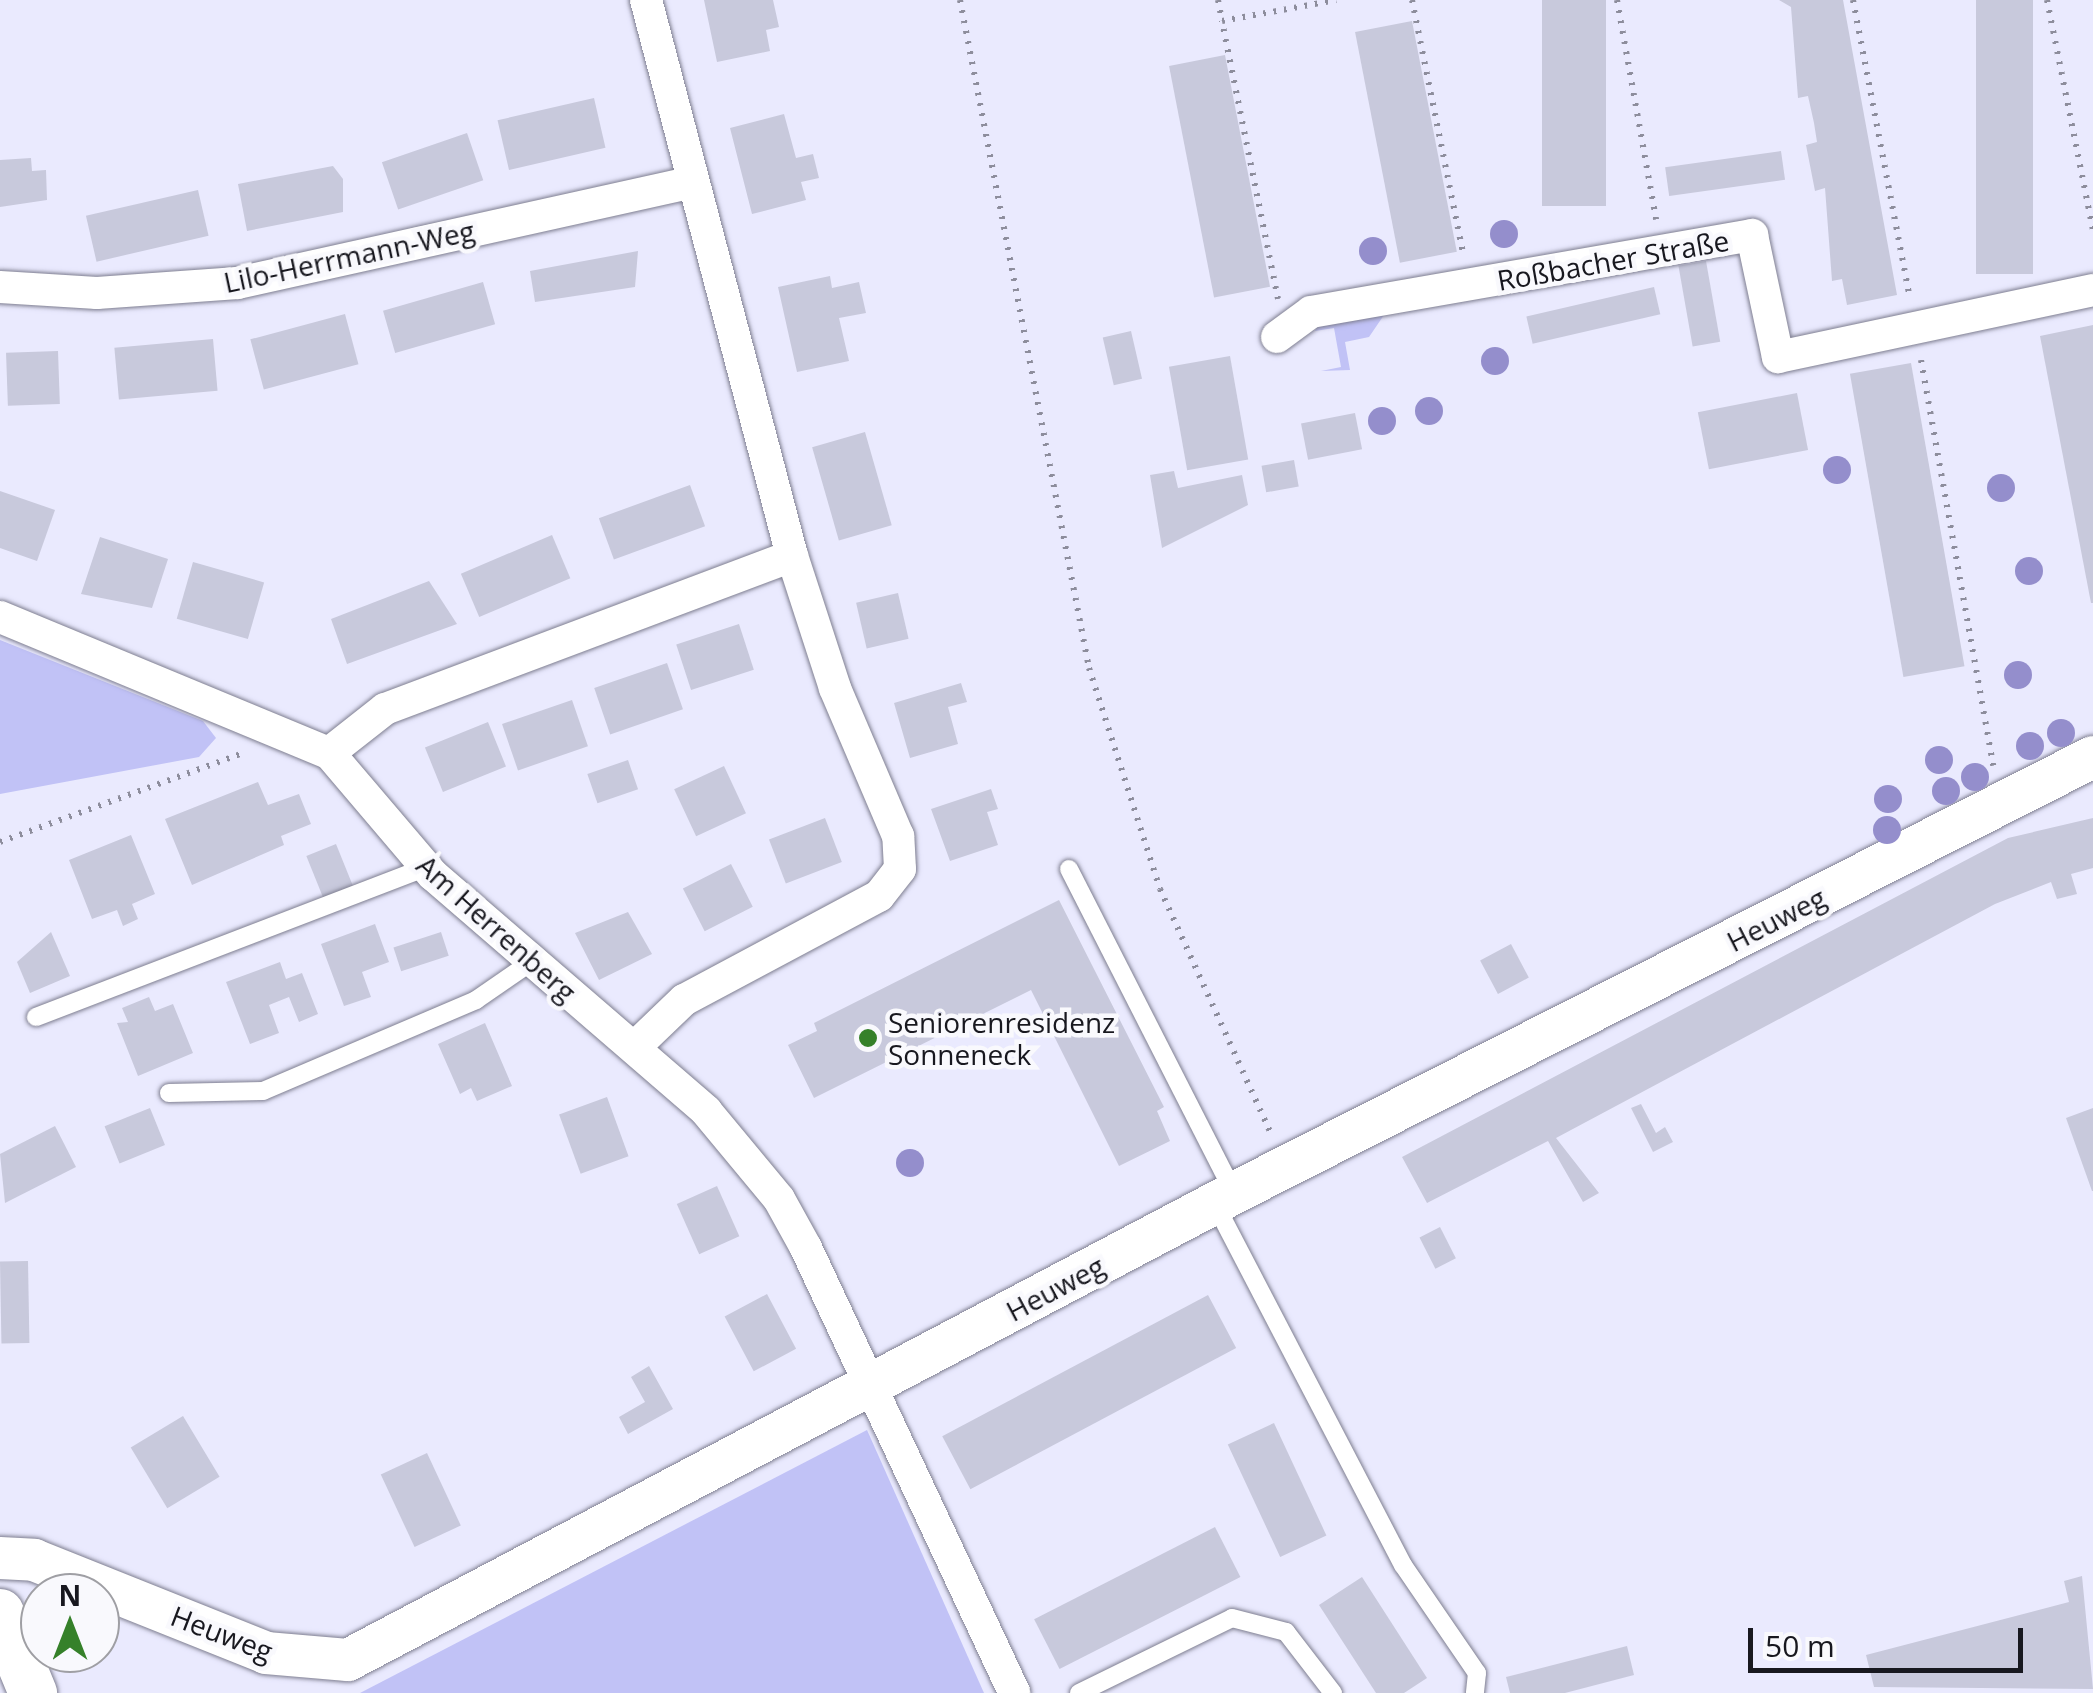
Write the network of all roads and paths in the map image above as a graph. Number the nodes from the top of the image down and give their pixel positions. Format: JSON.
{"nodes":[{"id":1,"x":646,"y":0,"type":"edge"},
{"id":2,"x":960,"y":0,"type":"edge"},
{"id":3,"x":1218,"y":0,"type":"edge"},
{"id":4,"x":1336,"y":0,"type":"edge"},
{"id":5,"x":1412,"y":0,"type":"edge"},
{"id":6,"x":1616,"y":0,"type":"edge"},
{"id":7,"x":1853,"y":0,"type":"edge"},
{"id":8,"x":2047,"y":0,"type":"edge"},
{"id":9,"x":1222,"y":21,"type":"junction"},
{"id":10,"x":694,"y":182,"type":"junction"},
{"id":11,"x":2093,"y":231,"type":"edge"},
{"id":12,"x":1661,"y":250,"type":"junction"},
{"id":13,"x":1470,"y":285,"type":"junction"},
{"id":14,"x":0,"y":287,"type":"edge"},
{"id":15,"x":2093,"y":290,"type":"edge"},
{"id":16,"x":1916,"y":328,"type":"junction"},
{"id":17,"x":1281,"y":335,"type":"joint"},
{"id":18,"x":792,"y":556,"type":"junction"},
{"id":19,"x":0,"y":617,"type":"edge"},
{"id":20,"x":272,"y":724,"type":"junction"},
{"id":21,"x":329,"y":752,"type":"junction"},
{"id":22,"x":2093,"y":757,"type":"edge"},
{"id":23,"x":2000,"y":804,"type":"junction"},
{"id":24,"x":0,"y":842,"type":"edge"},
{"id":25,"x":426,"y":867,"type":"junction"},
{"id":26,"x":1069,"y":869,"type":"dead end"},
{"id":27,"x":531,"y":962,"type":"junction"},
{"id":28,"x":36,"y":1017,"type":"dead end"},
{"id":29,"x":637,"y":1046,"type":"junction"},
{"id":30,"x":169,"y":1093,"type":"dead end"},
{"id":31,"x":1288,"y":1166,"type":"junction"},
{"id":32,"x":1224,"y":1199,"type":"junction"},
{"id":33,"x":871,"y":1386,"type":"junction"},
{"id":34,"x":0,"y":1558,"type":"edge"},
{"id":35,"x":0,"y":1613,"type":"edge"},
{"id":36,"x":33,"y":1693,"type":"edge"},
{"id":37,"x":1014,"y":1693,"type":"edge"},
{"id":38,"x":1078,"y":1693,"type":"edge"},
{"id":39,"x":1333,"y":1693,"type":"edge"},
{"id":40,"x":1476,"y":1693,"type":"edge"}],
"edges":[{"from":1,"to":10,"type":"street"},
{"from":2,"to":31,"type":"path"},
{"from":3,"to":9,"type":"path"},
{"from":4,"to":9,"type":"path"},
{"from":5,"to":13,"type":"path"},
{"from":6,"to":12,"type":"path"},
{"from":7,"to":16,"type":"path"},
{"from":8,"to":11,"type":"path"},
{"from":9,"to":17,"type":"path"},
{"from":10,"to":14,"type":"street","name":"Lilo-Herrmann-Weg"},
{"from":10,"to":18,"type":"street"},
{"from":12,"to":13,"type":"street","name":"Roßbacher Straße"},
{"from":12,"to":16,"type":"street","name":"Roßbacher Straße"},
{"from":13,"to":17,"type":"street","name":"Roßbacher Straße"},
{"from":15,"to":16,"type":"street","name":"Roßbacher Straße"},
{"from":16,"to":23,"type":"path"},
{"from":18,"to":21,"type":"street"},
{"from":18,"to":29,"type":"street"},
{"from":19,"to":20,"type":"street","name":"Am Herrenberg"},
{"from":20,"to":21,"type":"street","name":"Am Herrenberg"},
{"from":20,"to":24,"type":"path"},
{"from":21,"to":25,"type":"street","name":"Am Herrenberg"},
{"from":22,"to":23,"type":"street","name":"Heuweg"},
{"from":23,"to":31,"type":"street","name":"Heuweg"},
{"from":25,"to":27,"type":"street","name":"Am Herrenberg"},
{"from":25,"to":28,"type":"lane"},
{"from":26,"to":32,"type":"lane"},
{"from":27,"to":29,"type":"street","name":"Am Herrenberg"},
{"from":27,"to":30,"type":"lane"},
{"from":29,"to":33,"type":"street","name":"Am Herrenberg"},
{"from":31,"to":32,"type":"street","name":"Heuweg"},
{"from":32,"to":33,"type":"street","name":"Heuweg"},
{"from":32,"to":40,"type":"lane"},
{"from":33,"to":34,"type":"street","name":"Heuweg"},
{"from":33,"to":37,"type":"street","name":"Am Herrenberg"},
{"from":35,"to":36,"type":"main road"},
{"from":38,"to":39,"type":"lane"}]}
